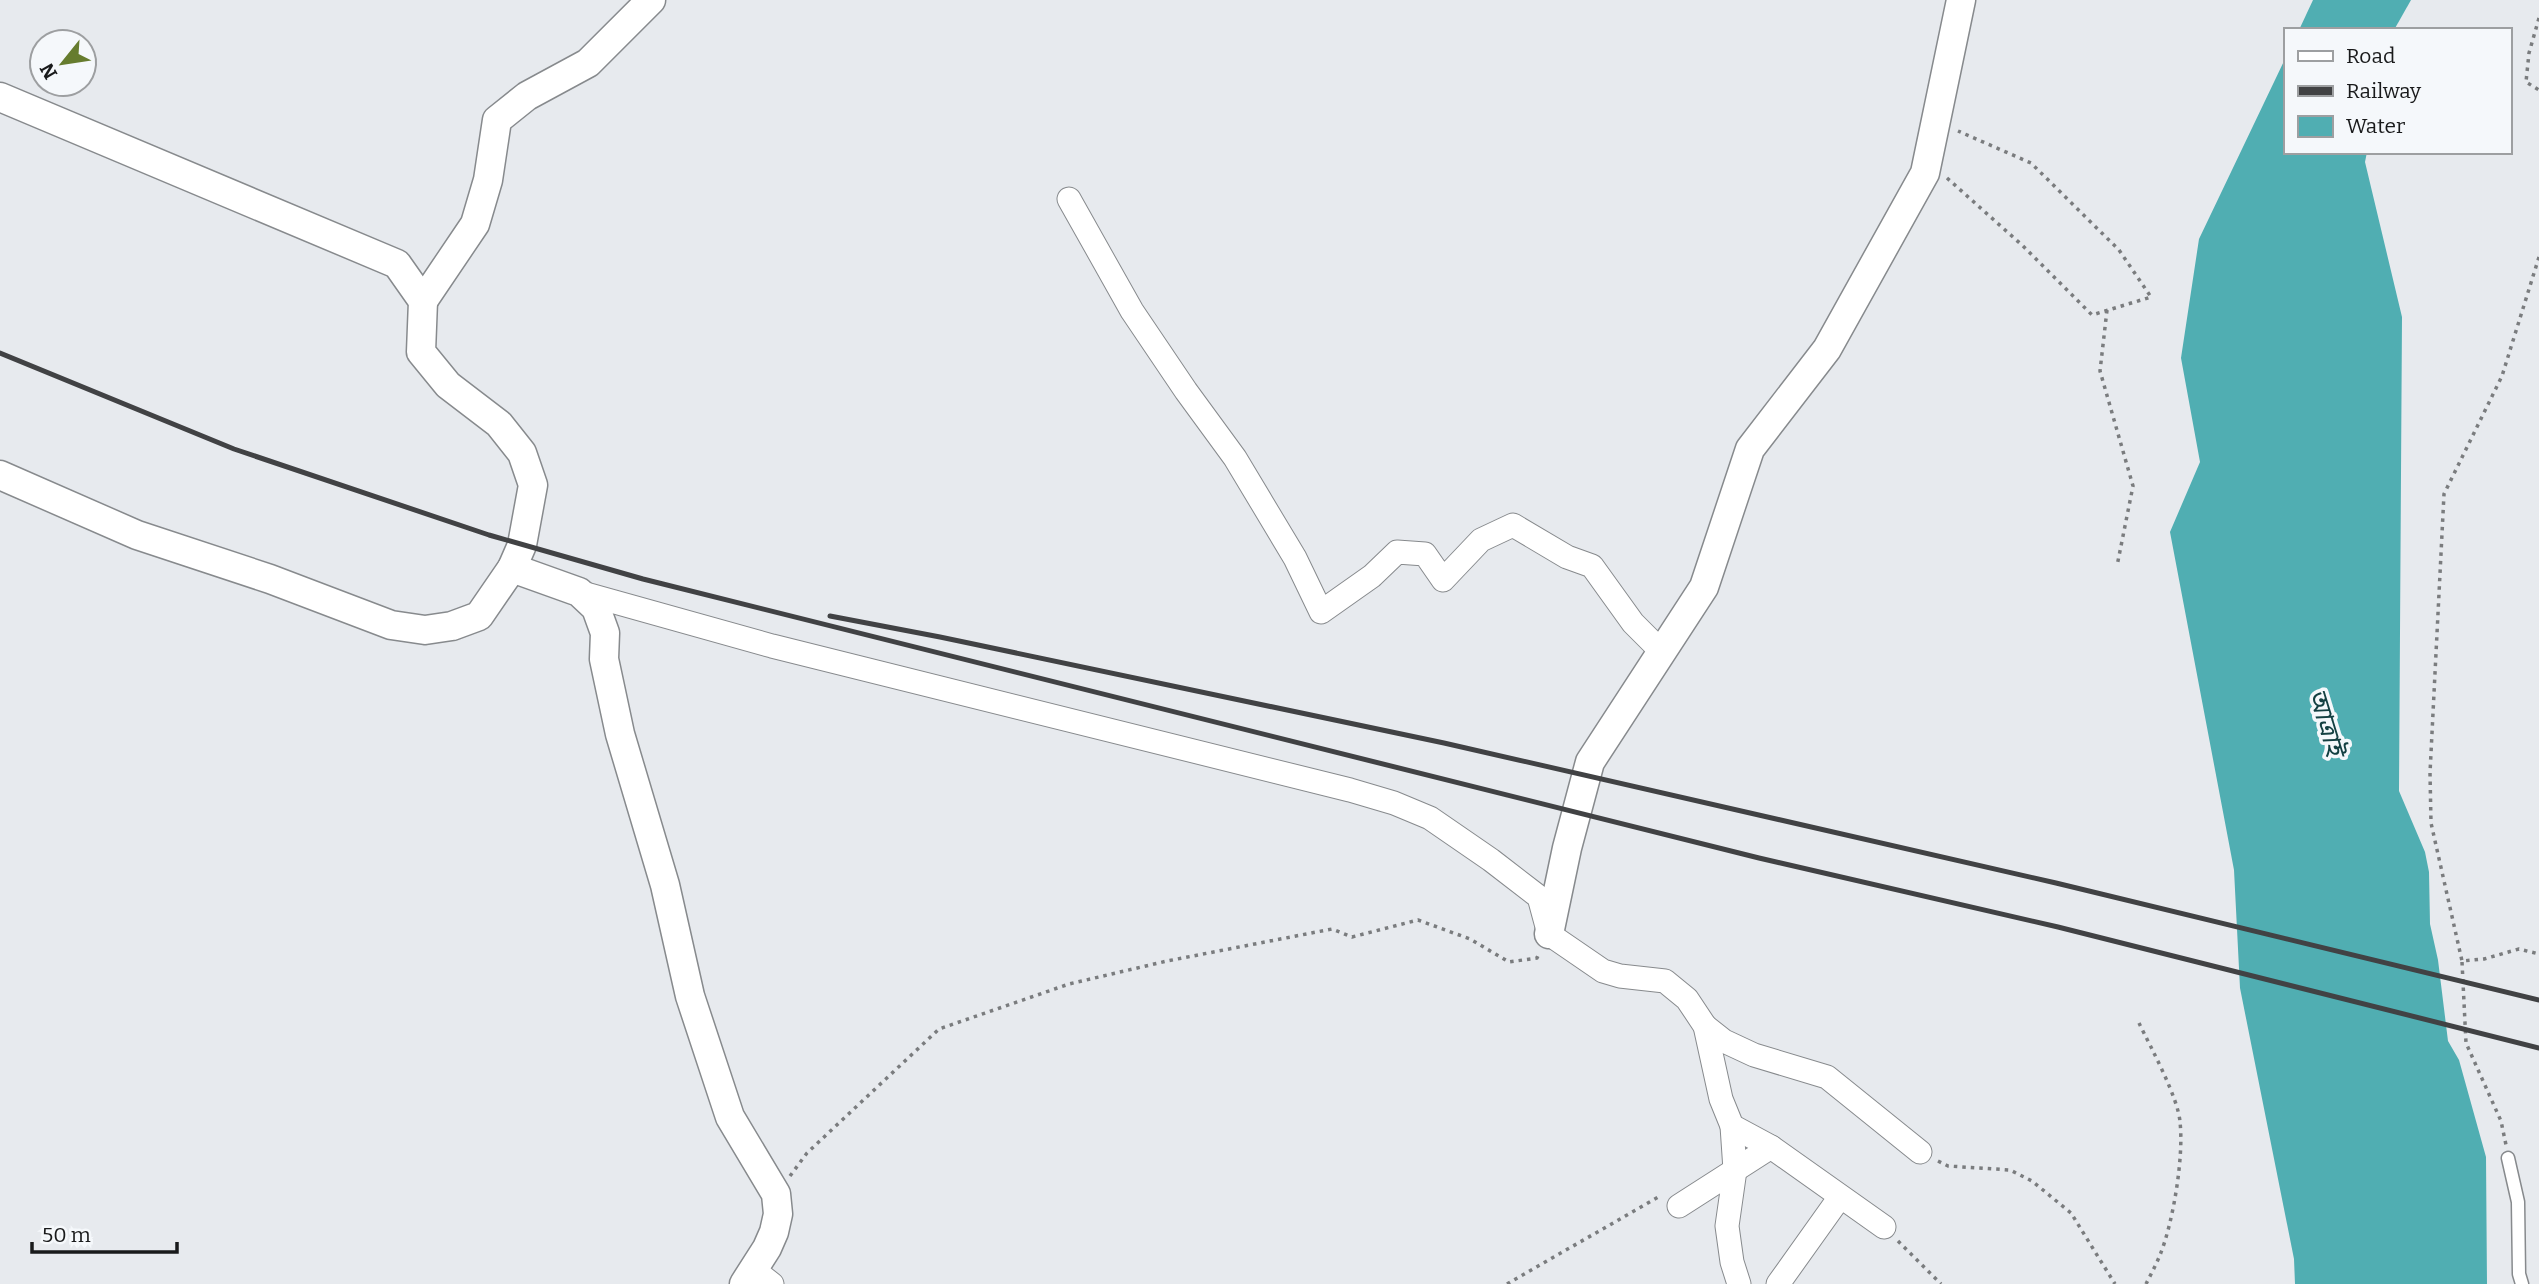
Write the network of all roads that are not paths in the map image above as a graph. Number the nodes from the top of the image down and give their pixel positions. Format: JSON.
{"nodes":[{"id":1,"x":651,"y":0,"type":"edge"},
{"id":2,"x":1961,"y":0,"type":"edge"},
{"id":3,"x":0,"y":97,"type":"edge"},
{"id":4,"x":1069,"y":199,"type":"dead end"},
{"id":5,"x":423,"y":301,"type":"junction"},
{"id":6,"x":0,"y":475,"type":"edge"},
{"id":7,"x":512,"y":568,"type":"junction"},
{"id":8,"x":579,"y":592,"type":"junction"},
{"id":9,"x":1662,"y":652,"type":"junction"},
{"id":10,"x":1549,"y":934,"type":"junction"},
{"id":11,"x":1705,"y":1026,"type":"junction"},
{"id":12,"x":1732,"y":1126,"type":"junction"},
{"id":13,"x":1771,"y":1147,"type":"junction"},
{"id":14,"x":1920,"y":1152,"type":"road end"},
{"id":15,"x":2508,"y":1158,"type":"road end"},
{"id":16,"x":1735,"y":1170,"type":"junction"},
{"id":17,"x":1840,"y":1197,"type":"junction"},
{"id":18,"x":1679,"y":1206,"type":"road end"},
{"id":19,"x":1884,"y":1227,"type":"road end"},
{"id":20,"x":757,"y":1279,"type":"edge"},
{"id":21,"x":1739,"y":1284,"type":"edge"},
{"id":22,"x":1778,"y":1284,"type":"edge"},
{"id":23,"x":2522,"y":1284,"type":"edge"}],
"edges":[{"from":1,"to":5,"type":"street"},
{"from":2,"to":9,"type":"street"},
{"from":3,"to":5,"type":"street"},
{"from":4,"to":9,"type":"street"},
{"from":5,"to":7,"type":"street"},
{"from":6,"to":7,"type":"street"},
{"from":7,"to":8,"type":"street"},
{"from":8,"to":10,"type":"street"},
{"from":8,"to":20,"type":"street"},
{"from":9,"to":10,"type":"street"},
{"from":10,"to":11,"type":"street"},
{"from":11,"to":12,"type":"street"},
{"from":11,"to":14,"type":"street"},
{"from":12,"to":13,"type":"street"},
{"from":12,"to":16,"type":"street"},
{"from":13,"to":16,"type":"street"},
{"from":13,"to":17,"type":"street"},
{"from":15,"to":23,"type":"lane"},
{"from":16,"to":18,"type":"street"},
{"from":16,"to":21,"type":"street"},
{"from":17,"to":19,"type":"street"},
{"from":17,"to":22,"type":"street"}]}
